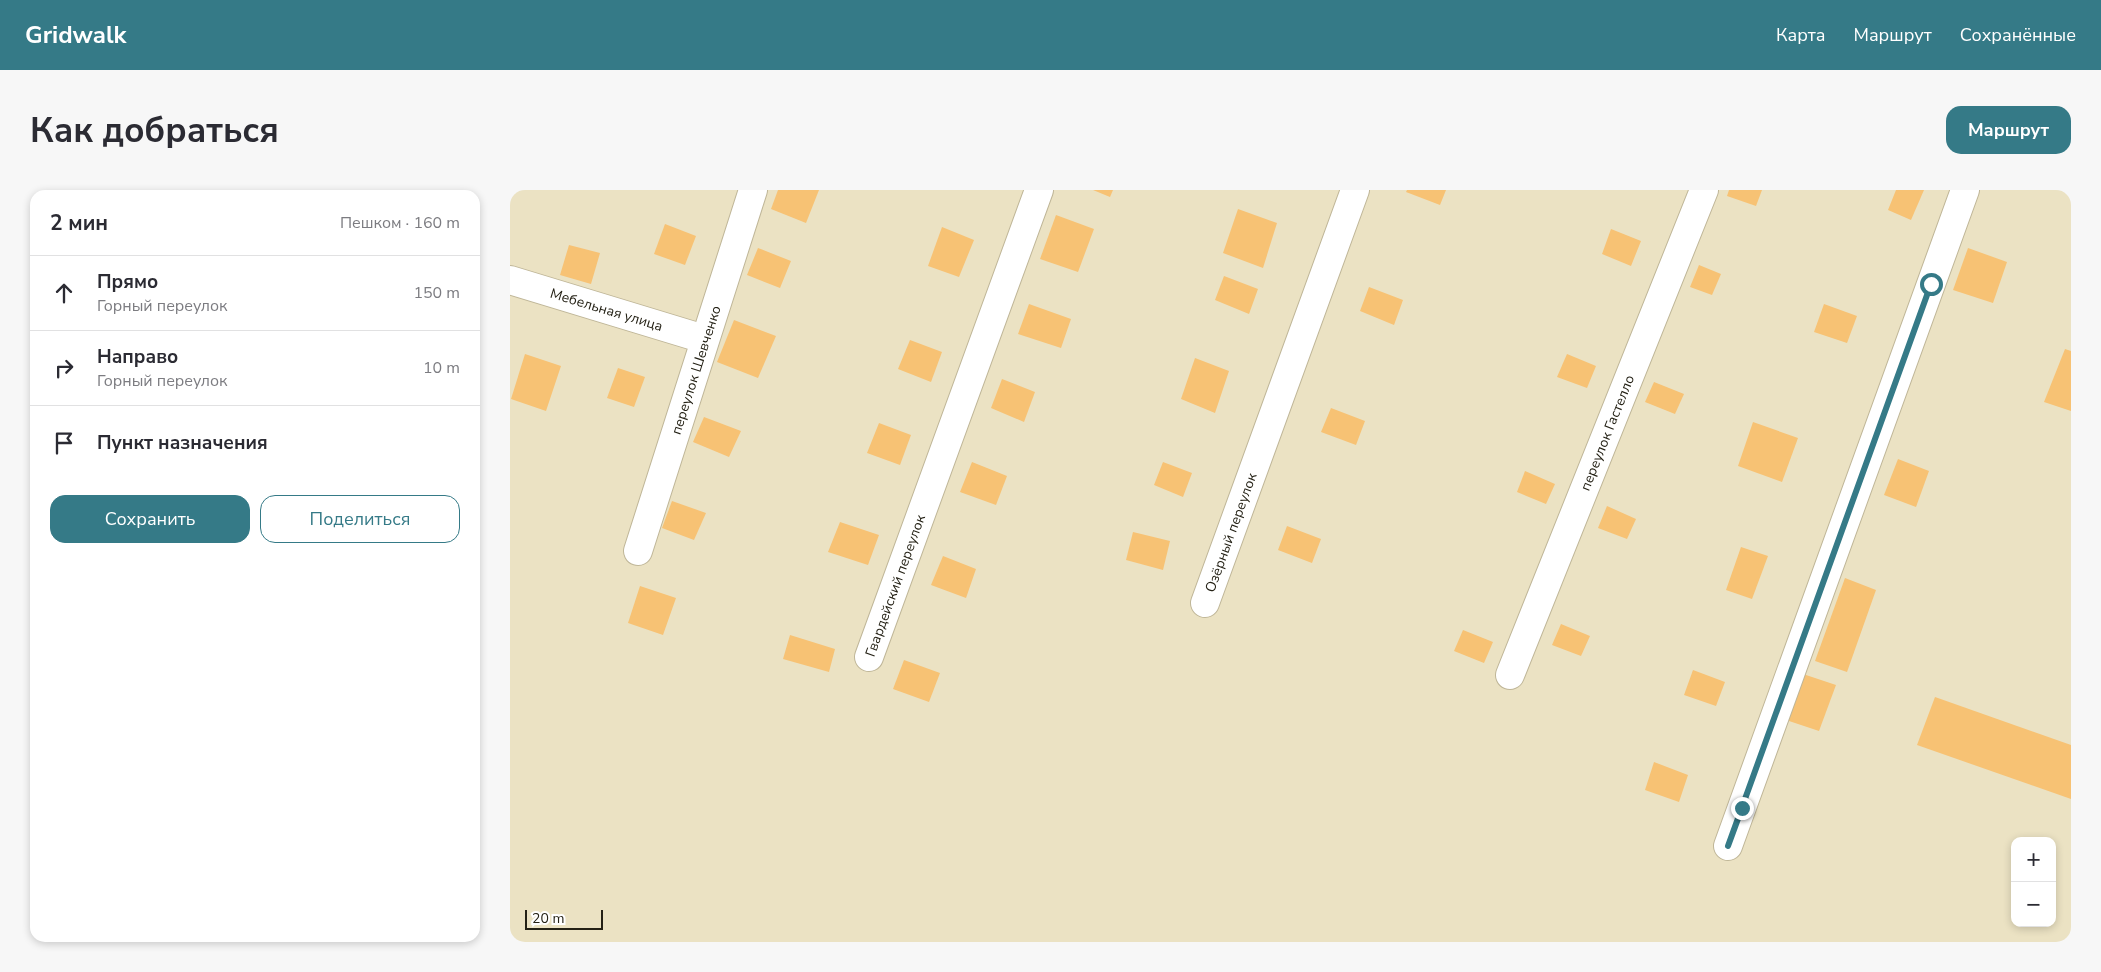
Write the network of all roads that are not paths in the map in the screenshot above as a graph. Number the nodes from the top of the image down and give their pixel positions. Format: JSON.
{"nodes":[{"id":1,"x":753,"y":190,"type":"edge"},
{"id":2,"x":1038,"y":190,"type":"edge"},
{"id":3,"x":1354,"y":190,"type":"edge"},
{"id":4,"x":1704,"y":190,"type":"edge"},
{"id":5,"x":1960,"y":190,"type":"edge"},
{"id":6,"x":1965,"y":190,"type":"edge"},
{"id":7,"x":510,"y":280,"type":"edge"},
{"id":8,"x":704,"y":339,"type":"junction"},
{"id":9,"x":638,"y":551,"type":"dead end"},
{"id":10,"x":1206,"y":598,"type":"dead end"},
{"id":11,"x":1510,"y":676,"type":"dead end"}],
"edges":[{"from":1,"to":8,"type":"street","name":"переулок Шевченко"},
{"from":2,"to":2,"type":"street","name":"Гвардейский переулок"},
{"from":3,"to":10,"type":"street","name":"Озёрный переулок"},
{"from":4,"to":11,"type":"street","name":"переулок Гастелло"},
{"from":5,"to":6,"type":"street"},
{"from":7,"to":8,"type":"street","name":"Мебельная улица"},
{"from":8,"to":9,"type":"street","name":"переулок Шевченко"}]}
